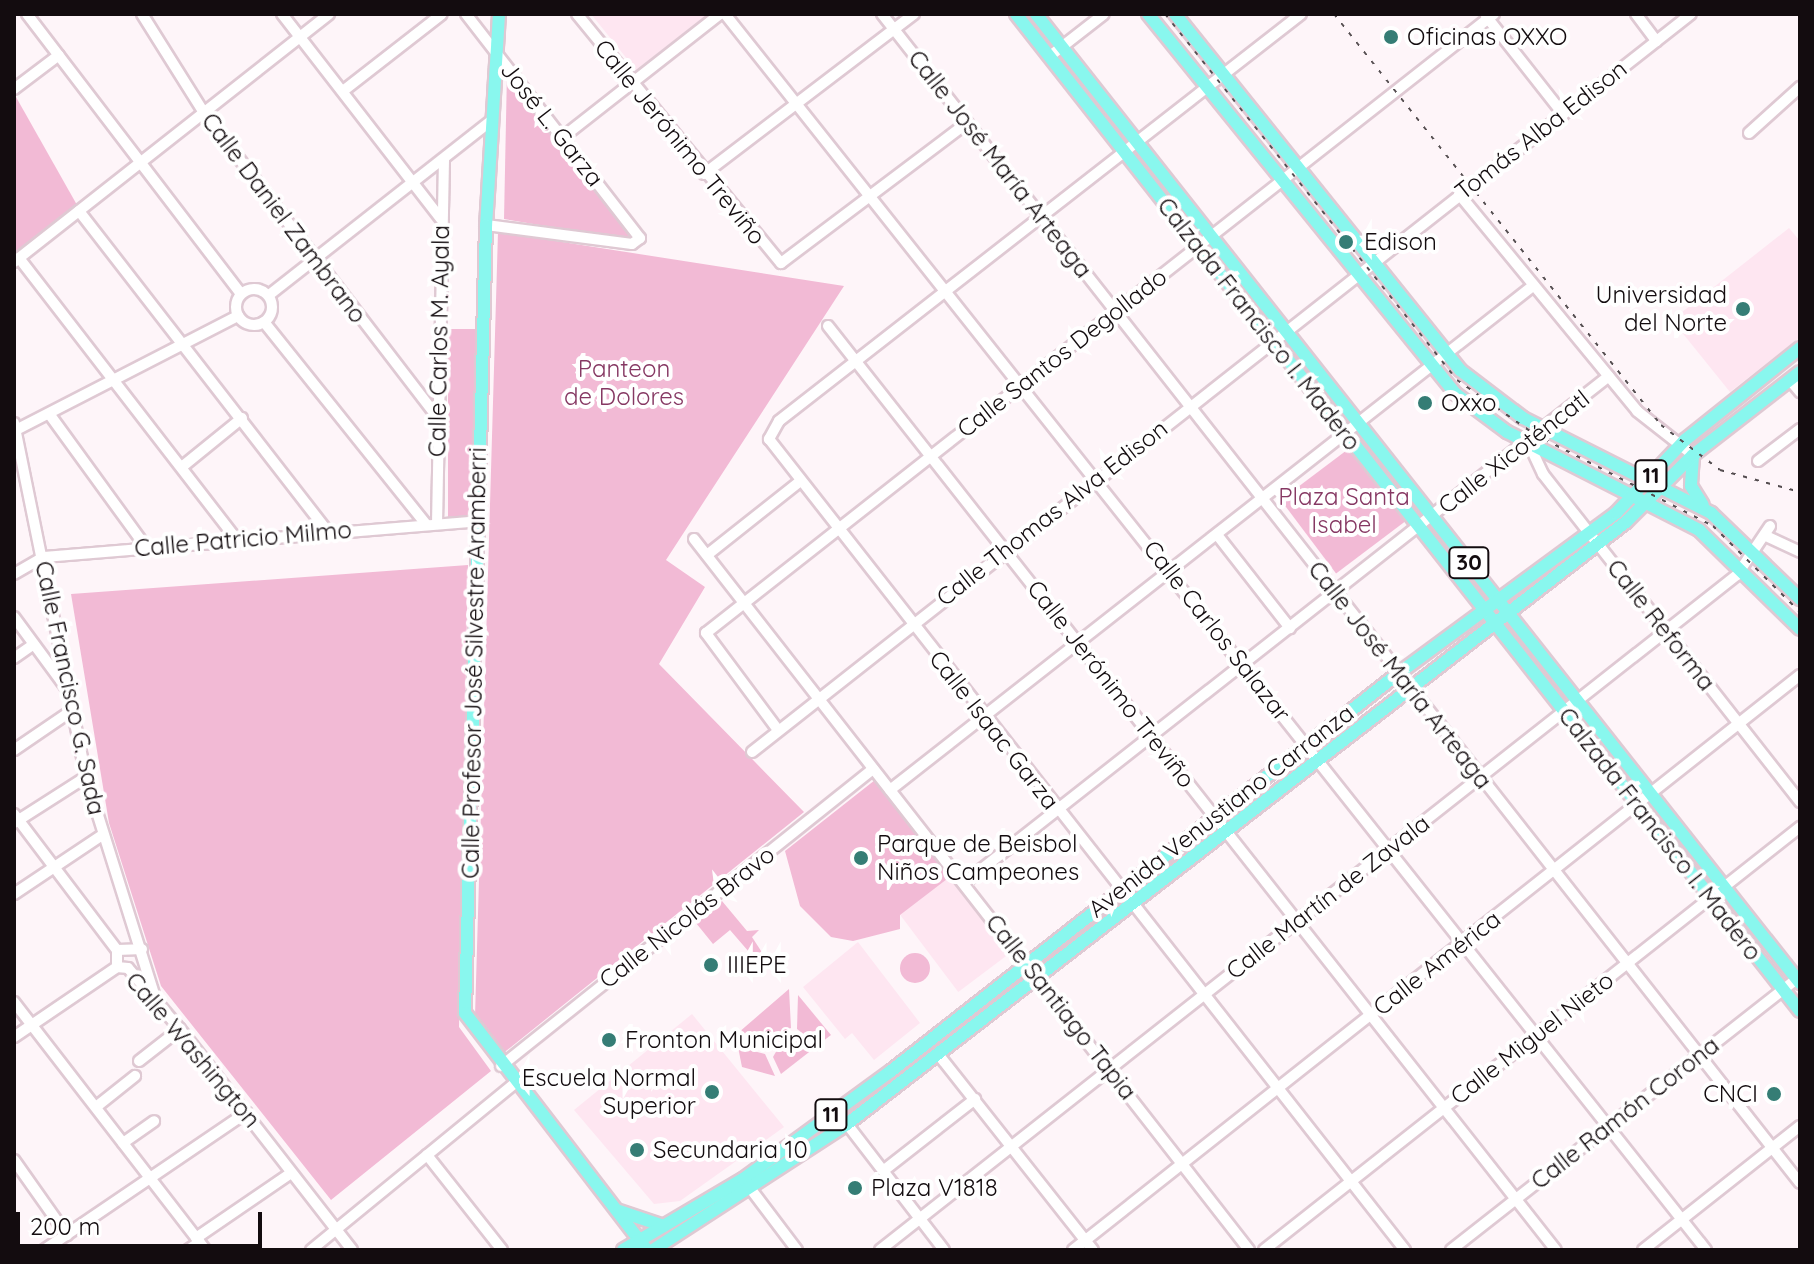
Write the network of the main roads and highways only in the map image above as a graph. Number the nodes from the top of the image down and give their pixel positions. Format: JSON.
{"nodes":[{"id":1,"x":499,"y":14,"type":"edge"},
{"id":2,"x":1016,"y":14,"type":"edge"},
{"id":3,"x":1036,"y":14,"type":"edge"},
{"id":4,"x":1148,"y":14,"type":"edge"},
{"id":5,"x":1175,"y":14,"type":"edge"},
{"id":6,"x":1800,"y":348,"type":"edge"},
{"id":7,"x":1795,"y":376,"type":"edge"},
{"id":8,"x":1693,"y":455,"type":"junction"},
{"id":9,"x":1649,"y":478,"type":"junction"},
{"id":10,"x":1662,"y":485,"type":"junction"},
{"id":11,"x":1633,"y":494,"type":"junction"},
{"id":12,"x":1646,"y":500,"type":"junction"},
{"id":13,"x":1711,"y":513,"type":"junction"},
{"id":14,"x":1593,"y":538,"type":"junction"},
{"id":15,"x":1800,"y":599,"type":"edge"},
{"id":16,"x":1498,"y":600,"type":"junction"},
{"id":17,"x":1484,"y":610,"type":"junction"},
{"id":18,"x":1507,"y":611,"type":"junction"},
{"id":19,"x":1493,"y":622,"type":"junction"},
{"id":20,"x":1800,"y":629,"type":"edge"},
{"id":21,"x":1799,"y":979,"type":"edge"},
{"id":22,"x":1800,"y":1011,"type":"edge"},
{"id":23,"x":616,"y":1210,"type":"junction"},
{"id":24,"x":664,"y":1226,"type":"junction"},
{"id":25,"x":643,"y":1245,"type":"edge"},
{"id":26,"x":623,"y":1250,"type":"edge"},
{"id":27,"x":653,"y":1250,"type":"edge"}],
"edges":[{"from":1,"to":23,"type":"main road","name":"Calle Profesor José Silvestre Aramberri"},
{"from":2,"to":17,"type":"main road","name":"Calzada Francisco I. Madero","number":"30"},
{"from":3,"to":16,"type":"main road","name":"Calzada Francisco I. Madero","number":"30"},
{"from":4,"to":11,"type":"main road"},
{"from":5,"to":9,"type":"main road"},
{"from":6,"to":9,"type":"main road","name":"Avenida Venustiano Carranza","number":"11"},
{"from":7,"to":8,"type":"main road","name":"Avenida Venustiano Carranza","number":"11"},
{"from":8,"to":10,"type":"main road","name":"Avenida Venustiano Carranza","number":"11"},
{"from":8,"to":13,"type":"main road"},
{"from":9,"to":10,"type":"main road"},
{"from":9,"to":11,"type":"main road","name":"Avenida Venustiano Carranza","number":"11"},
{"from":10,"to":12,"type":"main road","name":"Avenida Venustiano Carranza","number":"11"},
{"from":10,"to":13,"type":"main road"},
{"from":11,"to":12,"type":"main road"},
{"from":11,"to":14,"type":"main road","name":"Avenida Venustiano Carranza","number":"11"},
{"from":12,"to":14,"type":"main road","name":"Avenida Venustiano Carranza","number":"11"},
{"from":12,"to":20,"type":"main road"},
{"from":13,"to":15,"type":"main road"},
{"from":14,"to":16,"type":"main road","name":"Avenida Venustiano Carranza","number":"11"},
{"from":14,"to":18,"type":"main road","name":"Avenida Venustiano Carranza","number":"11"},
{"from":16,"to":17,"type":"main road","name":"Avenida Venustiano Carranza","number":"11"},
{"from":16,"to":18,"type":"main road","name":"Calzada Francisco I. Madero","number":"30"},
{"from":17,"to":19,"type":"main road","name":"Calzada Francisco I. Madero","number":"30"},
{"from":17,"to":24,"type":"main road","name":"Avenida Venustiano Carranza","number":"11"},
{"from":18,"to":19,"type":"main road","name":"Avenida Venustiano Carranza","number":"11"},
{"from":18,"to":21,"type":"main road","name":"Calzada Francisco I. Madero","number":"30"},
{"from":19,"to":22,"type":"main road","name":"Calzada Francisco I. Madero","number":"30"},
{"from":19,"to":27,"type":"main road","name":"Avenida Venustiano Carranza","number":"11"},
{"from":23,"to":24,"type":"main road"},
{"from":23,"to":25,"type":"main road","name":"Calle Profesor José Silvestre Aramberri"},
{"from":24,"to":25,"type":"main road","name":"Avenida Venustiano Carranza","number":"11"},
{"from":25,"to":26,"type":"main road","name":"Avenida Venustiano Carranza","number":"11"}]}
